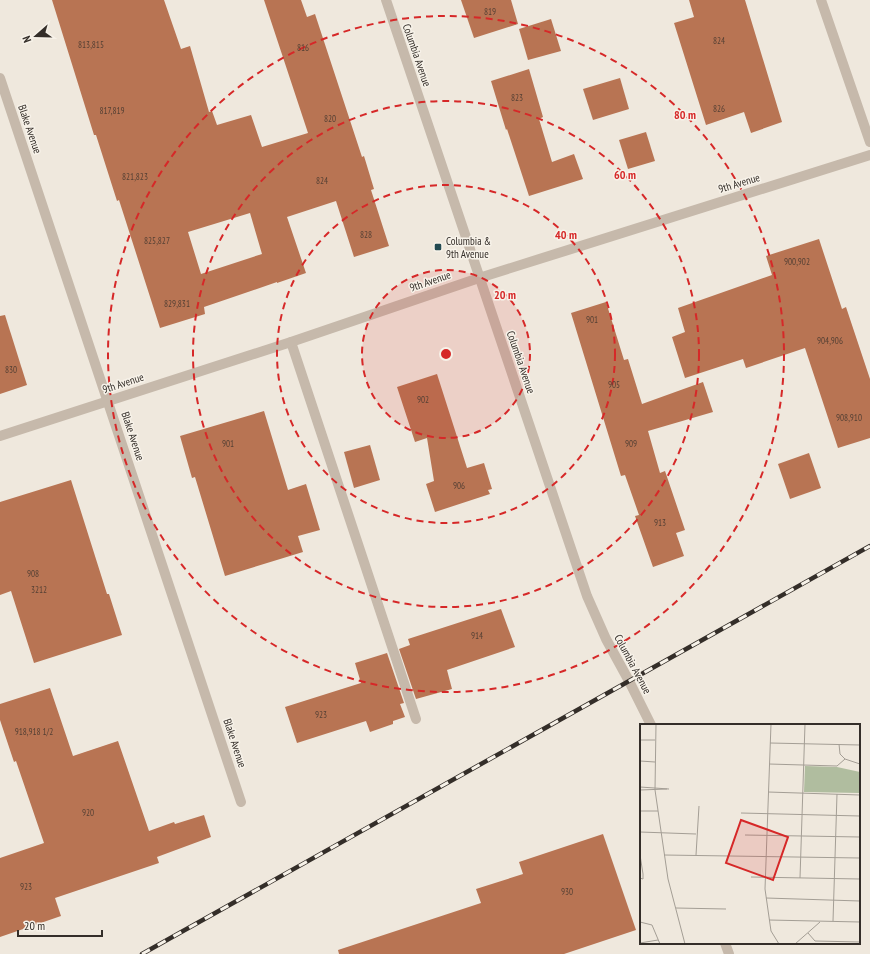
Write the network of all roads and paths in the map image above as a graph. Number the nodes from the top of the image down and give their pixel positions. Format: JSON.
{"nodes":[{"id":1,"x":386,"y":0,"type":"edge"},
{"id":2,"x":821,"y":0,"type":"edge"},
{"id":3,"x":0,"y":78,"type":"edge"},
{"id":4,"x":870,"y":142,"type":"edge"},
{"id":5,"x":870,"y":155,"type":"edge"},
{"id":6,"x":479,"y":278,"type":"junction"},
{"id":7,"x":291,"y":342,"type":"junction"},
{"id":8,"x":108,"y":401,"type":"junction"},
{"id":9,"x":0,"y":436,"type":"edge"},
{"id":10,"x":416,"y":719,"type":"dead end"},
{"id":11,"x":650,"y":724,"type":"edge"},
{"id":12,"x":241,"y":802,"type":"dead end"},
{"id":13,"x":725,"y":944,"type":"edge"},
{"id":14,"x":729,"y":954,"type":"edge"}],
"edges":[{"from":1,"to":6,"type":"street","name":"Columbia Avenue"},
{"from":2,"to":4,"type":"street"},
{"from":3,"to":8,"type":"street","name":"Blake Avenue"},
{"from":5,"to":6,"type":"street","name":"9th Avenue"},
{"from":6,"to":7,"type":"street","name":"9th Avenue"},
{"from":6,"to":11,"type":"street","name":"Columbia Avenue"},
{"from":7,"to":8,"type":"street","name":"9th Avenue"},
{"from":7,"to":10,"type":"street"},
{"from":8,"to":9,"type":"street","name":"9th Avenue"},
{"from":8,"to":12,"type":"street","name":"Blake Avenue"},
{"from":13,"to":14,"type":"street"}]}
